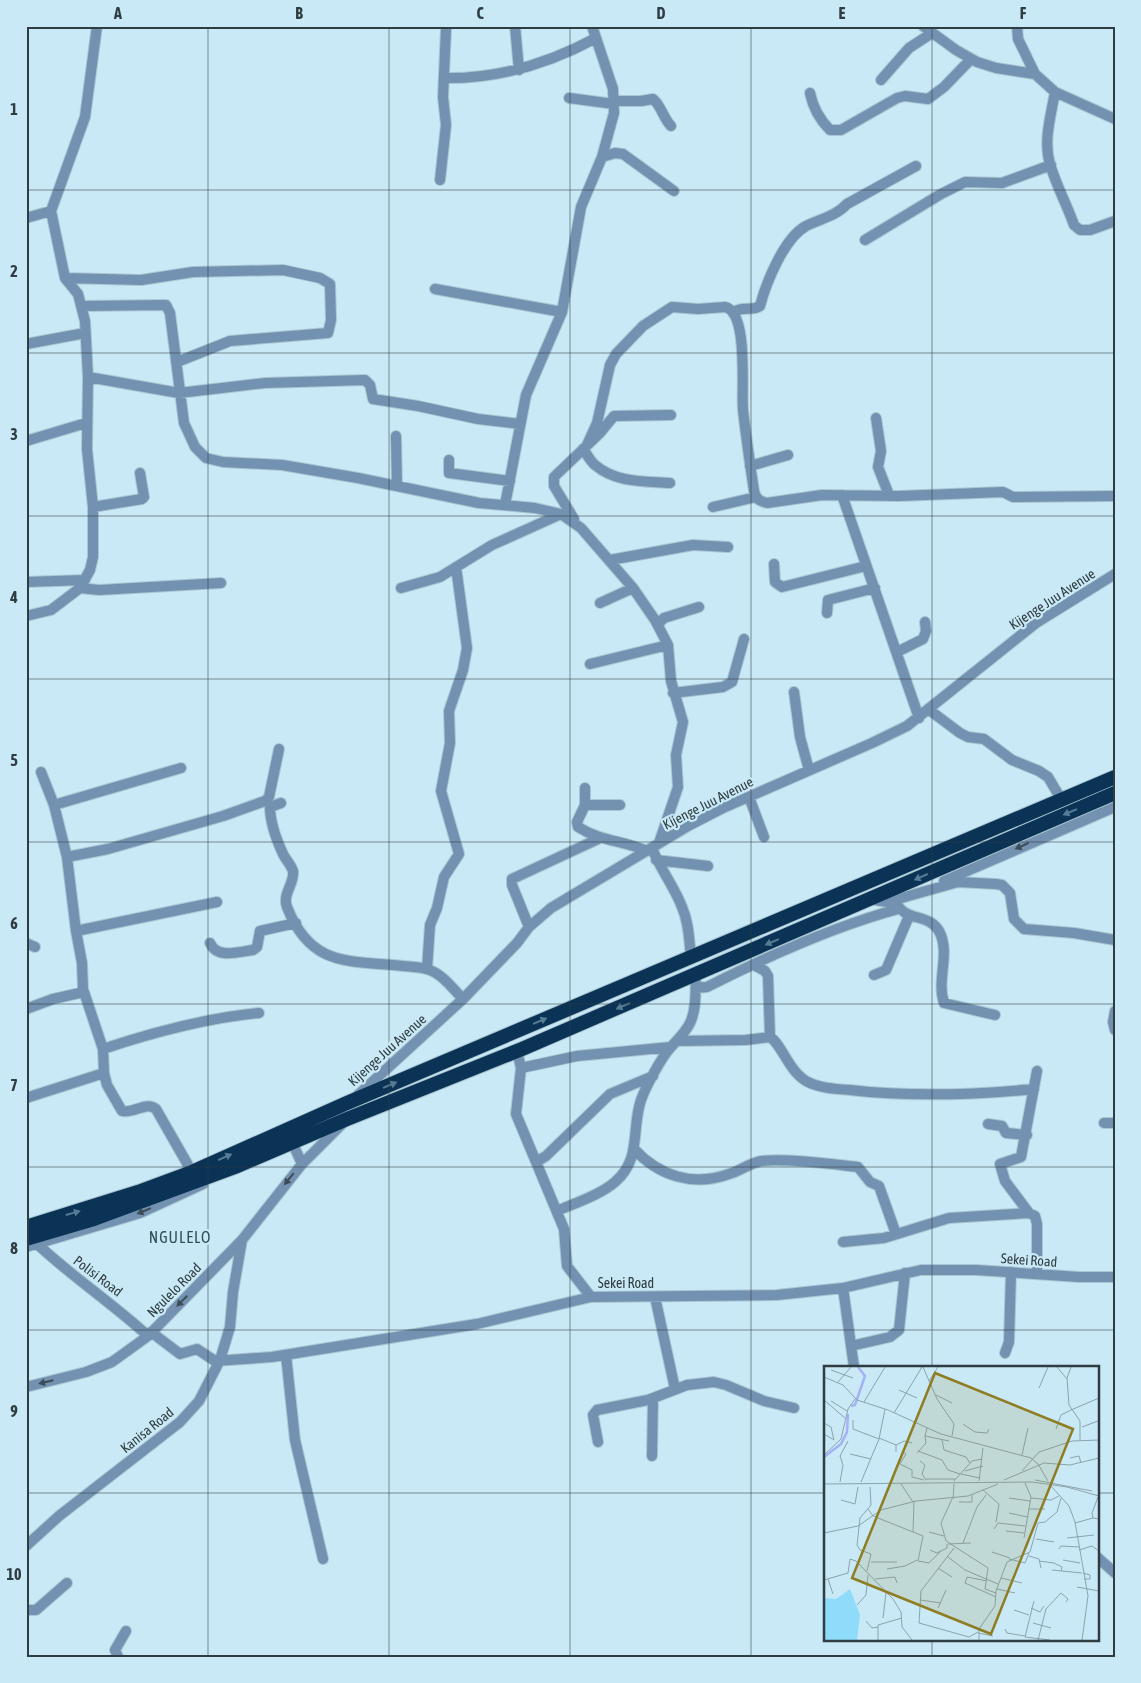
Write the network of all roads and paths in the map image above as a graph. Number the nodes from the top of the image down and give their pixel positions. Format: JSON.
{"nodes":[{"id":1,"x":97,"y":26,"type":"edge"},
{"id":2,"x":515,"y":26,"type":"edge"},
{"id":3,"x":592,"y":26,"type":"edge"},
{"id":4,"x":923,"y":26,"type":"edge"},
{"id":5,"x":1017,"y":26,"type":"edge"},
{"id":6,"x":446,"y":29,"type":"dead end"},
{"id":7,"x":932,"y":33,"type":"junction"},
{"id":8,"x":596,"y":38,"type":"junction"},
{"id":9,"x":971,"y":59,"type":"junction"},
{"id":10,"x":519,"y":70,"type":"junction"},
{"id":11,"x":1035,"y":74,"type":"junction"},
{"id":12,"x":444,"y":78,"type":"junction"},
{"id":13,"x":881,"y":80,"type":"dead end"},
{"id":14,"x":1055,"y":92,"type":"junction"},
{"id":15,"x":810,"y":93,"type":"dead end"},
{"id":16,"x":569,"y":98,"type":"dead end"},
{"id":17,"x":614,"y":102,"type":"junction"},
{"id":18,"x":1115,"y":119,"type":"edge"},
{"id":19,"x":671,"y":126,"type":"dead end"},
{"id":20,"x":602,"y":157,"type":"junction"},
{"id":21,"x":1050,"y":165,"type":"junction"},
{"id":22,"x":916,"y":166,"type":"dead end"},
{"id":23,"x":440,"y":180,"type":"dead end"},
{"id":24,"x":674,"y":191,"type":"dead end"},
{"id":25,"x":51,"y":211,"type":"junction"},
{"id":26,"x":26,"y":218,"type":"edge"},
{"id":27,"x":1115,"y":221,"type":"edge"},
{"id":28,"x":865,"y":240,"type":"dead end"},
{"id":29,"x":65,"y":278,"type":"junction"},
{"id":30,"x":435,"y":289,"type":"dead end"},
{"id":31,"x":82,"y":306,"type":"junction"},
{"id":32,"x":562,"y":312,"type":"junction"},
{"id":33,"x":733,"y":313,"type":"junction"},
{"id":34,"x":85,"y":333,"type":"junction"},
{"id":35,"x":26,"y":344,"type":"edge"},
{"id":36,"x":177,"y":362,"type":"junction"},
{"id":37,"x":88,"y":377,"type":"junction"},
{"id":38,"x":179,"y":393,"type":"junction"},
{"id":39,"x":670,"y":415,"type":"dead end"},
{"id":40,"x":876,"y":418,"type":"dead end"},
{"id":41,"x":86,"y":423,"type":"junction"},
{"id":42,"x":520,"y":424,"type":"junction"},
{"id":43,"x":396,"y":436,"type":"dead end"},
{"id":44,"x":26,"y":441,"type":"edge"},
{"id":45,"x":585,"y":447,"type":"junction"},
{"id":46,"x":788,"y":455,"type":"dead end"},
{"id":47,"x":449,"y":460,"type":"dead end"},
{"id":48,"x":750,"y":466,"type":"junction"},
{"id":49,"x":140,"y":473,"type":"dead end"},
{"id":50,"x":510,"y":482,"type":"junction"},
{"id":51,"x":670,"y":483,"type":"dead end"},
{"id":52,"x":397,"y":486,"type":"junction"},
{"id":53,"x":842,"y":495,"type":"junction"},
{"id":54,"x":890,"y":495,"type":"junction"},
{"id":55,"x":1115,"y":496,"type":"edge"},
{"id":56,"x":756,"y":497,"type":"junction"},
{"id":57,"x":506,"y":505,"type":"junction"},
{"id":58,"x":93,"y":507,"type":"junction"},
{"id":59,"x":713,"y":507,"type":"dead end"},
{"id":60,"x":561,"y":514,"type":"junction"},
{"id":61,"x":581,"y":528,"type":"junction"},
{"id":62,"x":728,"y":547,"type":"dead end"},
{"id":63,"x":610,"y":560,"type":"junction"},
{"id":64,"x":774,"y":564,"type":"dead end"},
{"id":65,"x":866,"y":566,"type":"junction"},
{"id":66,"x":456,"y":567,"type":"junction"},
{"id":67,"x":1115,"y":574,"type":"edge"},
{"id":68,"x":26,"y":582,"type":"edge"},
{"id":69,"x":221,"y":583,"type":"dead end"},
{"id":70,"x":82,"y":584,"type":"junction"},
{"id":71,"x":401,"y":588,"type":"dead end"},
{"id":72,"x":633,"y":588,"type":"junction"},
{"id":73,"x":875,"y":588,"type":"junction"},
{"id":74,"x":600,"y":603,"type":"dead end"},
{"id":75,"x":698,"y":607,"type":"dead end"},
{"id":76,"x":827,"y":613,"type":"dead end"},
{"id":77,"x":26,"y":616,"type":"edge"},
{"id":78,"x":925,"y":622,"type":"dead end"},
{"id":79,"x":658,"y":624,"type":"junction"},
{"id":80,"x":744,"y":638,"type":"dead end"},
{"id":81,"x":668,"y":645,"type":"junction"},
{"id":82,"x":896,"y":652,"type":"junction"},
{"id":83,"x":590,"y":664,"type":"dead end"},
{"id":84,"x":794,"y":692,"type":"dead end"},
{"id":85,"x":673,"y":693,"type":"junction"},
{"id":86,"x":928,"y":709,"type":"junction"},
{"id":87,"x":919,"y":718,"type":"junction"},
{"id":88,"x":279,"y":749,"type":"dead end"},
{"id":89,"x":181,"y":768,"type":"dead end"},
{"id":90,"x":809,"y":770,"type":"junction"},
{"id":91,"x":41,"y":772,"type":"dead end"},
{"id":92,"x":1115,"y":777,"type":"edge"},
{"id":93,"x":585,"y":788,"type":"dead end"},
{"id":94,"x":1115,"y":793,"type":"edge"},
{"id":95,"x":749,"y":797,"type":"junction"},
{"id":96,"x":1061,"y":799,"type":"junction"},
{"id":97,"x":281,"y":803,"type":"dead end"},
{"id":98,"x":54,"y":805,"type":"junction"},
{"id":99,"x":585,"y":805,"type":"junction"},
{"id":100,"x":620,"y":805,"type":"dead end"},
{"id":101,"x":1115,"y":806,"type":"edge"},
{"id":102,"x":764,"y":837,"type":"dead end"},
{"id":103,"x":598,"y":839,"type":"junction"},
{"id":104,"x":653,"y":847,"type":"junction"},
{"id":105,"x":67,"y":857,"type":"junction"},
{"id":106,"x":656,"y":860,"type":"junction"},
{"id":107,"x":708,"y":866,"type":"dead end"},
{"id":108,"x":920,"y":892,"type":"junction"},
{"id":109,"x":869,"y":899,"type":"junction"},
{"id":110,"x":217,"y":902,"type":"dead end"},
{"id":111,"x":897,"y":904,"type":"junction"},
{"id":112,"x":909,"y":916,"type":"junction"},
{"id":113,"x":296,"y":923,"type":"junction"},
{"id":114,"x":529,"y":927,"type":"junction"},
{"id":115,"x":76,"y":931,"type":"junction"},
{"id":116,"x":1115,"y":940,"type":"edge"},
{"id":117,"x":210,"y":943,"type":"dead end"},
{"id":118,"x":690,"y":957,"type":"junction"},
{"id":119,"x":754,"y":966,"type":"junction"},
{"id":120,"x":427,"y":969,"type":"junction"},
{"id":121,"x":874,"y":975,"type":"dead end"},
{"id":122,"x":696,"y":981,"type":"junction"},
{"id":123,"x":84,"y":992,"type":"junction"},
{"id":124,"x":464,"y":999,"type":"junction"},
{"id":125,"x":26,"y":1010,"type":"edge"},
{"id":126,"x":1115,"y":1011,"type":"edge"},
{"id":127,"x":259,"y":1013,"type":"dead end"},
{"id":128,"x":995,"y":1015,"type":"dead end"},
{"id":129,"x":1115,"y":1030,"type":"edge"},
{"id":130,"x":516,"y":1031,"type":"junction"},
{"id":131,"x":770,"y":1037,"type":"junction"},
{"id":132,"x":674,"y":1044,"type":"junction"},
{"id":133,"x":103,"y":1049,"type":"junction"},
{"id":134,"x":472,"y":1050,"type":"junction"},
{"id":135,"x":519,"y":1050,"type":"junction"},
{"id":136,"x":478,"y":1067,"type":"junction"},
{"id":137,"x":521,"y":1068,"type":"junction"},
{"id":138,"x":1037,"y":1071,"type":"dead end"},
{"id":139,"x":104,"y":1073,"type":"junction"},
{"id":140,"x":654,"y":1076,"type":"junction"},
{"id":141,"x":1034,"y":1089,"type":"junction"},
{"id":142,"x":26,"y":1098,"type":"edge"},
{"id":143,"x":348,"y":1104,"type":"junction"},
{"id":144,"x":347,"y":1119,"type":"junction"},
{"id":145,"x":988,"y":1124,"type":"dead end"},
{"id":146,"x":1026,"y":1135,"type":"junction"},
{"id":147,"x":292,"y":1142,"type":"junction"},
{"id":148,"x":634,"y":1149,"type":"junction"},
{"id":149,"x":536,"y":1162,"type":"junction"},
{"id":150,"x":302,"y":1164,"type":"junction"},
{"id":151,"x":188,"y":1165,"type":"dead end"},
{"id":152,"x":557,"y":1211,"type":"junction"},
{"id":153,"x":1029,"y":1213,"type":"junction"},
{"id":154,"x":896,"y":1234,"type":"junction"},
{"id":155,"x":29,"y":1239,"type":"edge"},
{"id":156,"x":242,"y":1240,"type":"junction"},
{"id":157,"x":843,"y":1242,"type":"dead end"},
{"id":158,"x":1011,"y":1272,"type":"junction"},
{"id":159,"x":905,"y":1273,"type":"junction"},
{"id":160,"x":1037,"y":1274,"type":"junction"},
{"id":161,"x":1115,"y":1277,"type":"edge"},
{"id":162,"x":842,"y":1288,"type":"junction"},
{"id":163,"x":591,"y":1297,"type":"junction"},
{"id":164,"x":655,"y":1297,"type":"junction"},
{"id":165,"x":149,"y":1334,"type":"junction"},
{"id":166,"x":851,"y":1346,"type":"junction"},
{"id":167,"x":1005,"y":1353,"type":"dead end"},
{"id":168,"x":286,"y":1355,"type":"junction"},
{"id":169,"x":220,"y":1360,"type":"junction"},
{"id":170,"x":854,"y":1366,"type":"edge"},
{"id":171,"x":26,"y":1386,"type":"edge"},
{"id":172,"x":675,"y":1389,"type":"junction"},
{"id":173,"x":653,"y":1398,"type":"junction"},
{"id":174,"x":794,"y":1408,"type":"dead end"},
{"id":175,"x":598,"y":1442,"type":"dead end"},
{"id":176,"x":652,"y":1456,"type":"dead end"},
{"id":177,"x":26,"y":1546,"type":"edge"},
{"id":178,"x":1098,"y":1558,"type":"edge"},
{"id":179,"x":323,"y":1559,"type":"dead end"},
{"id":180,"x":1115,"y":1573,"type":"edge"},
{"id":181,"x":66,"y":1583,"type":"dead end"},
{"id":182,"x":26,"y":1610,"type":"edge"},
{"id":183,"x":126,"y":1631,"type":"dead end"},
{"id":184,"x":118,"y":1657,"type":"edge"}],
"edges":[{"from":1,"to":25,"type":"street"},
{"from":2,"to":10,"type":"street"},
{"from":3,"to":8,"type":"street"},
{"from":4,"to":7,"type":"street"},
{"from":5,"to":11,"type":"street"},
{"from":6,"to":12,"type":"street"},
{"from":7,"to":9,"type":"street"},
{"from":7,"to":13,"type":"street"},
{"from":8,"to":10,"type":"street"},
{"from":8,"to":17,"type":"street"},
{"from":9,"to":11,"type":"street"},
{"from":9,"to":15,"type":"street"},
{"from":10,"to":12,"type":"street"},
{"from":11,"to":14,"type":"street"},
{"from":12,"to":23,"type":"street"},
{"from":14,"to":18,"type":"street"},
{"from":14,"to":21,"type":"street"},
{"from":16,"to":17,"type":"street"},
{"from":17,"to":19,"type":"street"},
{"from":17,"to":20,"type":"street"},
{"from":20,"to":24,"type":"street"},
{"from":20,"to":32,"type":"street"},
{"from":21,"to":27,"type":"street"},
{"from":21,"to":28,"type":"street"},
{"from":22,"to":33,"type":"street"},
{"from":25,"to":26,"type":"street"},
{"from":25,"to":29,"type":"street"},
{"from":29,"to":31,"type":"street"},
{"from":29,"to":36,"type":"street"},
{"from":30,"to":32,"type":"street"},
{"from":31,"to":34,"type":"street"},
{"from":31,"to":36,"type":"street"},
{"from":32,"to":42,"type":"street"},
{"from":33,"to":45,"type":"street"},
{"from":33,"to":48,"type":"street"},
{"from":34,"to":35,"type":"street"},
{"from":34,"to":37,"type":"street"},
{"from":36,"to":38,"type":"street"},
{"from":37,"to":38,"type":"street"},
{"from":37,"to":41,"type":"street"},
{"from":38,"to":42,"type":"street"},
{"from":38,"to":52,"type":"street"},
{"from":39,"to":45,"type":"street"},
{"from":40,"to":54,"type":"street"},
{"from":41,"to":44,"type":"street"},
{"from":41,"to":58,"type":"street"},
{"from":42,"to":50,"type":"street"},
{"from":43,"to":52,"type":"street"},
{"from":45,"to":51,"type":"street"},
{"from":45,"to":61,"type":"street"},
{"from":46,"to":48,"type":"street"},
{"from":47,"to":50,"type":"street"},
{"from":48,"to":56,"type":"street"},
{"from":49,"to":58,"type":"street"},
{"from":50,"to":57,"type":"street"},
{"from":52,"to":57,"type":"street"},
{"from":53,"to":54,"type":"street"},
{"from":53,"to":56,"type":"street"},
{"from":53,"to":65,"type":"street"},
{"from":54,"to":55,"type":"street"},
{"from":56,"to":59,"type":"street"},
{"from":57,"to":60,"type":"street"},
{"from":58,"to":70,"type":"street"},
{"from":60,"to":61,"type":"street"},
{"from":60,"to":66,"type":"street"},
{"from":61,"to":63,"type":"street"},
{"from":62,"to":63,"type":"street"},
{"from":63,"to":72,"type":"street"},
{"from":64,"to":65,"type":"street"},
{"from":65,"to":73,"type":"street"},
{"from":66,"to":71,"type":"street"},
{"from":66,"to":120,"type":"street"},
{"from":67,"to":86,"type":"street","name":"Kijenge Juu Avenue"},
{"from":68,"to":70,"type":"street"},
{"from":69,"to":70,"type":"street"},
{"from":70,"to":77,"type":"street"},
{"from":72,"to":74,"type":"street"},
{"from":72,"to":79,"type":"street"},
{"from":73,"to":76,"type":"street"},
{"from":73,"to":82,"type":"street"},
{"from":75,"to":79,"type":"street"},
{"from":78,"to":82,"type":"street"},
{"from":79,"to":81,"type":"street"},
{"from":80,"to":85,"type":"street"},
{"from":81,"to":83,"type":"street"},
{"from":81,"to":85,"type":"street"},
{"from":82,"to":87,"type":"street"},
{"from":84,"to":90,"type":"street"},
{"from":85,"to":104,"type":"street"},
{"from":86,"to":87,"type":"street","name":"Kijenge Juu Avenue"},
{"from":86,"to":96,"type":"street"},
{"from":87,"to":90,"type":"street","name":"Kijenge Juu Avenue"},
{"from":88,"to":105,"type":"street"},
{"from":89,"to":98,"type":"street"},
{"from":90,"to":95,"type":"street","name":"Kijenge Juu Avenue"},
{"from":91,"to":98,"type":"street"},
{"from":92,"to":96,"type":"highway"},
{"from":93,"to":99,"type":"street"},
{"from":94,"to":109,"type":"highway","one_way":true},
{"from":95,"to":102,"type":"street"},
{"from":95,"to":104,"type":"street","name":"Kijenge Juu Avenue"},
{"from":96,"to":118,"type":"highway"},
{"from":97,"to":113,"type":"street"},
{"from":98,"to":105,"type":"street"},
{"from":99,"to":100,"type":"street"},
{"from":99,"to":103,"type":"street"},
{"from":101,"to":108,"type":"street","one_way":true},
{"from":103,"to":104,"type":"street"},
{"from":103,"to":114,"type":"street"},
{"from":104,"to":106,"type":"street"},
{"from":104,"to":114,"type":"street","name":"Kijenge Juu Avenue"},
{"from":105,"to":115,"type":"street"},
{"from":106,"to":107,"type":"street"},
{"from":106,"to":118,"type":"street"},
{"from":108,"to":111,"type":"street"},
{"from":108,"to":116,"type":"street"},
{"from":109,"to":111,"type":"street"},
{"from":109,"to":122,"type":"highway","one_way":true},
{"from":110,"to":115,"type":"street"},
{"from":111,"to":112,"type":"street"},
{"from":111,"to":119,"type":"street"},
{"from":112,"to":121,"type":"street"},
{"from":112,"to":128,"type":"street"},
{"from":113,"to":117,"type":"street"},
{"from":113,"to":120,"type":"street"},
{"from":114,"to":124,"type":"street","name":"Kijenge Juu Avenue"},
{"from":115,"to":123,"type":"street"},
{"from":130,"to":118,"type":"highway","one_way":true},
{"from":119,"to":122,"type":"street"},
{"from":119,"to":131,"type":"street"},
{"from":120,"to":124,"type":"street"},
{"from":122,"to":132,"type":"street"},
{"from":122,"to":135,"type":"highway","one_way":true},
{"from":123,"to":125,"type":"street"},
{"from":123,"to":133,"type":"street"},
{"from":124,"to":143,"type":"street","name":"Kijenge Juu Avenue"},
{"from":126,"to":129,"type":"street"},
{"from":127,"to":133,"type":"street"},
{"from":130,"to":134,"type":"highway"},
{"from":130,"to":135,"type":"highway"},
{"from":131,"to":132,"type":"street"},
{"from":131,"to":141,"type":"street"},
{"from":132,"to":137,"type":"street"},
{"from":132,"to":140,"type":"street"},
{"from":133,"to":139,"type":"street"},
{"from":134,"to":136,"type":"highway"},
{"from":143,"to":134,"type":"highway","one_way":true},
{"from":135,"to":136,"type":"highway"},
{"from":135,"to":137,"type":"street"},
{"from":136,"to":144,"type":"highway"},
{"from":137,"to":149,"type":"street"},
{"from":138,"to":141,"type":"street"},
{"from":139,"to":142,"type":"street"},
{"from":139,"to":151,"type":"street"},
{"from":140,"to":148,"type":"street"},
{"from":140,"to":149,"type":"street"},
{"from":141,"to":146,"type":"street"},
{"from":155,"to":143,"type":"highway","one_way":true},
{"from":144,"to":147,"type":"highway"},
{"from":144,"to":150,"type":"street","name":"Ngulelo Road"},
{"from":145,"to":146,"type":"street"},
{"from":146,"to":153,"type":"street"},
{"from":147,"to":150,"type":"street"},
{"from":147,"to":155,"type":"highway","one_way":true},
{"from":148,"to":152,"type":"street"},
{"from":148,"to":154,"type":"street"},
{"from":149,"to":152,"type":"street"},
{"from":150,"to":156,"type":"street","name":"Ngulelo Road","one_way":true},
{"from":152,"to":163,"type":"street"},
{"from":153,"to":154,"type":"street"},
{"from":153,"to":160,"type":"street"},
{"from":154,"to":157,"type":"street"},
{"from":155,"to":165,"type":"street","name":"Polisi Road"},
{"from":156,"to":165,"type":"street","name":"Ngulelo Road","one_way":true},
{"from":156,"to":169,"type":"street","name":"Kanisa Road"},
{"from":158,"to":159,"type":"street","name":"Sekei Road"},
{"from":158,"to":160,"type":"street","name":"Sekei Road"},
{"from":158,"to":167,"type":"street"},
{"from":159,"to":162,"type":"street","name":"Sekei Road"},
{"from":159,"to":166,"type":"street"},
{"from":160,"to":161,"type":"street","name":"Sekei Road"},
{"from":162,"to":164,"type":"street","name":"Sekei Road"},
{"from":162,"to":166,"type":"street"},
{"from":163,"to":164,"type":"street","name":"Sekei Road"},
{"from":163,"to":168,"type":"street","name":"Sekei Road"},
{"from":164,"to":172,"type":"street"},
{"from":165,"to":169,"type":"street","name":"Sekei Road"},
{"from":165,"to":171,"type":"street","name":"Ngulelo Road","one_way":true},
{"from":166,"to":170,"type":"street"},
{"from":168,"to":169,"type":"street","name":"Sekei Road"},
{"from":168,"to":179,"type":"street"},
{"from":169,"to":177,"type":"street","name":"Kanisa Road"},
{"from":172,"to":173,"type":"street"},
{"from":172,"to":174,"type":"street"},
{"from":173,"to":175,"type":"street"},
{"from":173,"to":176,"type":"street"},
{"from":178,"to":180,"type":"street"},
{"from":181,"to":182,"type":"street"},
{"from":183,"to":184,"type":"street"}]}
